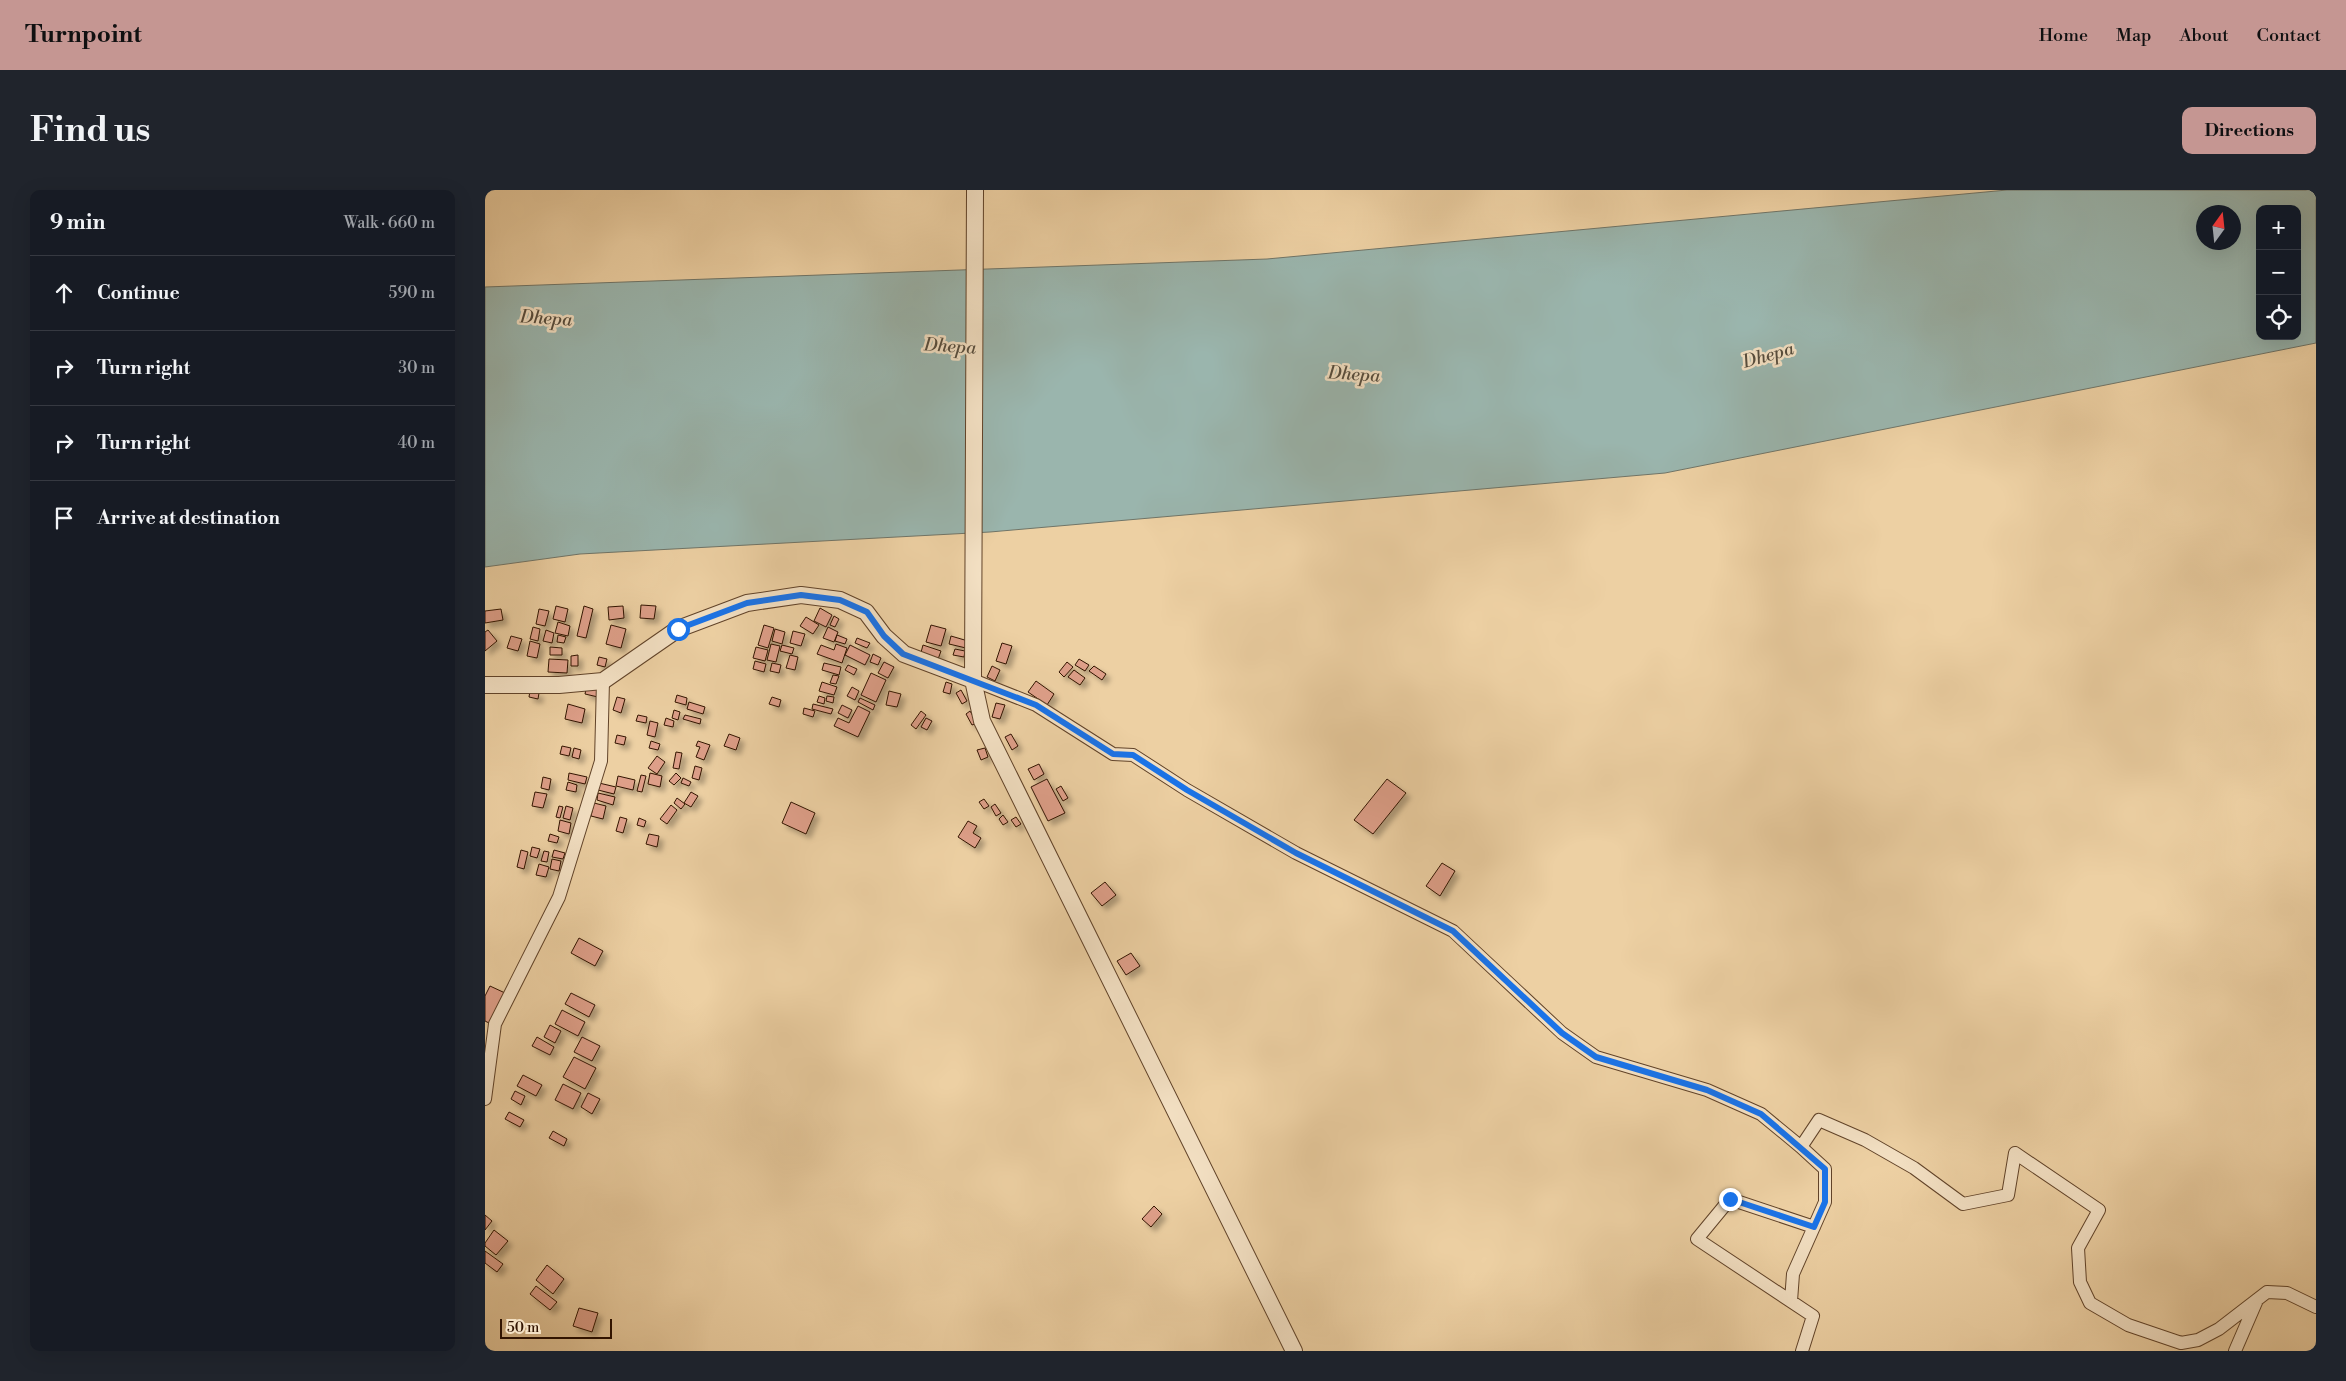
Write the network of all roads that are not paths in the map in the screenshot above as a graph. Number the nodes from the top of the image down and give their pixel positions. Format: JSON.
{"nodes":[{"id":1,"x":975,"y":190,"type":"edge"},
{"id":2,"x":603,"y":680,"type":"junction"},
{"id":3,"x":973,"y":680,"type":"junction"},
{"id":4,"x":485,"y":686,"type":"edge"},
{"id":5,"x":485,"y":1099,"type":"edge"},
{"id":6,"x":1801,"y":1147,"type":"junction"},
{"id":7,"x":1814,"y":1227,"type":"junction"},
{"id":8,"x":2257,"y":1300,"type":"junction"},
{"id":9,"x":1791,"y":1301,"type":"junction"},
{"id":10,"x":2316,"y":1307,"type":"edge"},
{"id":11,"x":1294,"y":1351,"type":"edge"},
{"id":12,"x":1802,"y":1351,"type":"edge"},
{"id":13,"x":2235,"y":1351,"type":"edge"}],
"edges":[{"from":1,"to":3,"type":"street"},
{"from":2,"to":3,"type":"street"},
{"from":2,"to":4,"type":"street"},
{"from":2,"to":5,"type":"street"},
{"from":3,"to":6,"type":"street"},
{"from":3,"to":11,"type":"street"},
{"from":6,"to":7,"type":"street"},
{"from":6,"to":8,"type":"street"},
{"from":7,"to":9,"type":"street"},
{"from":7,"to":9,"type":"street"},
{"from":8,"to":10,"type":"street"},
{"from":8,"to":13,"type":"street"},
{"from":9,"to":12,"type":"street"}]}
